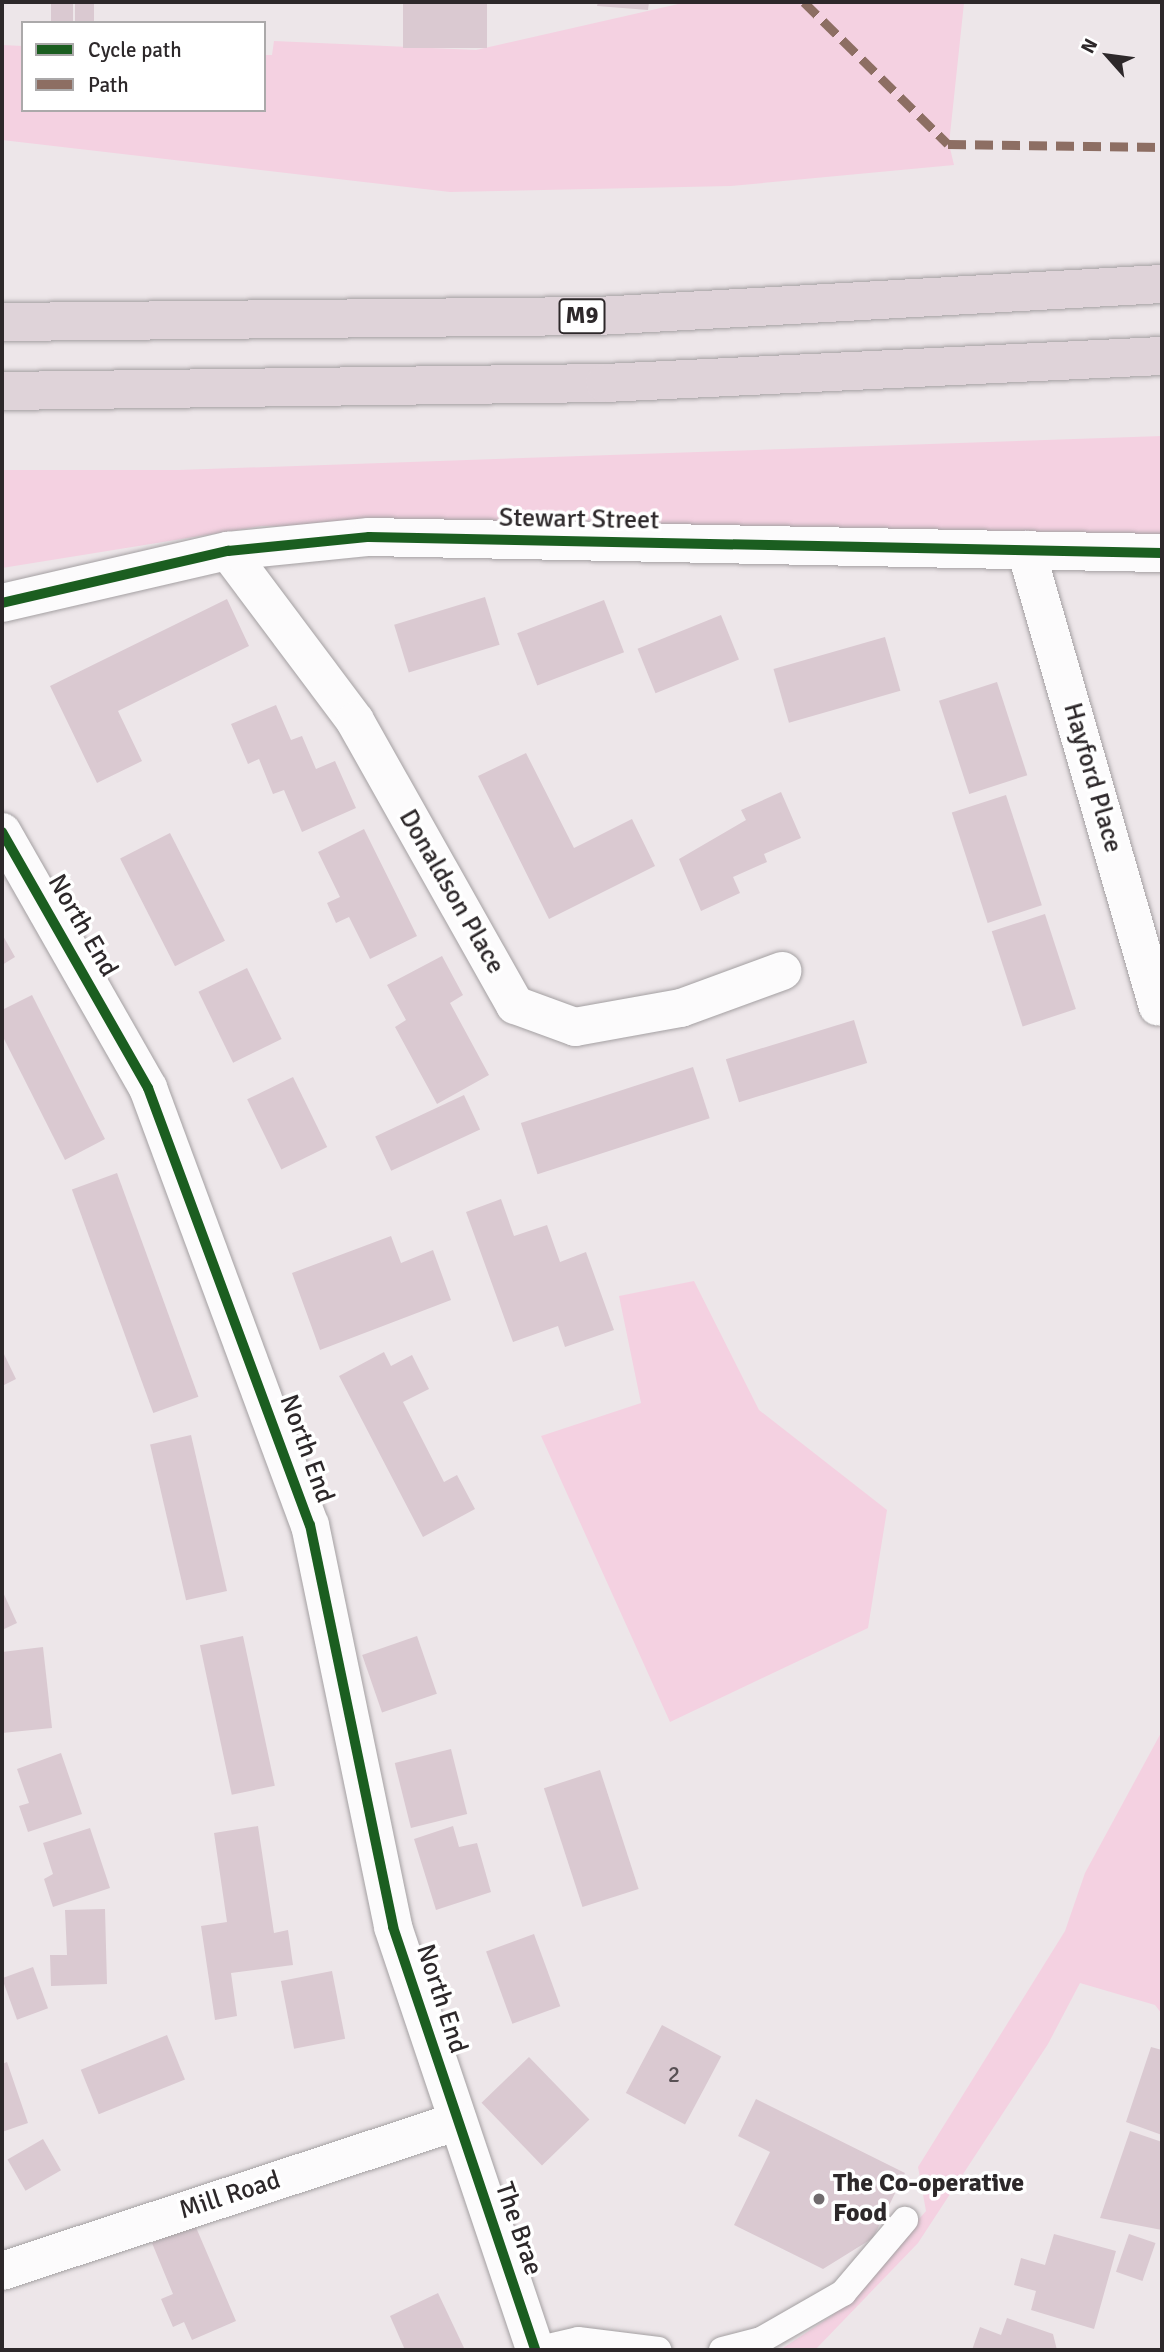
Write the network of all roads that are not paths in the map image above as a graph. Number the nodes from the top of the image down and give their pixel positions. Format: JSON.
{"nodes":[{"id":1,"x":1162,"y":284,"type":"edge"},
{"id":2,"x":2,"y":322,"type":"edge"},
{"id":3,"x":1162,"y":356,"type":"edge"},
{"id":4,"x":2,"y":391,"type":"edge"},
{"id":5,"x":228,"y":551,"type":"junction"},
{"id":6,"x":1026,"y":551,"type":"junction"},
{"id":7,"x":1162,"y":553,"type":"edge"},
{"id":8,"x":2,"y":603,"type":"edge"},
{"id":9,"x":2,"y":831,"type":"edge"},
{"id":10,"x":782,"y":971,"type":"dead end"},
{"id":11,"x":1158,"y":1006,"type":"dead end"},
{"id":12,"x":458,"y":2121,"type":"junction"},
{"id":13,"x":905,"y":2220,"type":"dead end"},
{"id":14,"x":2,"y":2271,"type":"edge"},
{"id":15,"x":536,"y":2350,"type":"edge"},
{"id":16,"x":658,"y":2350,"type":"edge"},
{"id":17,"x":722,"y":2350,"type":"edge"}],
"edges":[{"from":1,"to":2,"type":"highway","number":"M9"},
{"from":3,"to":4,"type":"highway"},
{"from":5,"to":6,"type":"street","name":"Stewart Street"},
{"from":5,"to":8,"type":"street","name":"Stewart Street"},
{"from":5,"to":10,"type":"street","name":"Donaldson Place"},
{"from":6,"to":7,"type":"street","name":"Stewart Street"},
{"from":6,"to":11,"type":"street","name":"Hayford Place"},
{"from":9,"to":12,"type":"street","name":"North End"},
{"from":12,"to":14,"type":"street","name":"Mill Road"},
{"from":12,"to":15,"type":"street","name":"The Brae"},
{"from":13,"to":17,"type":"lane"},
{"from":15,"to":16,"type":"lane"}]}
